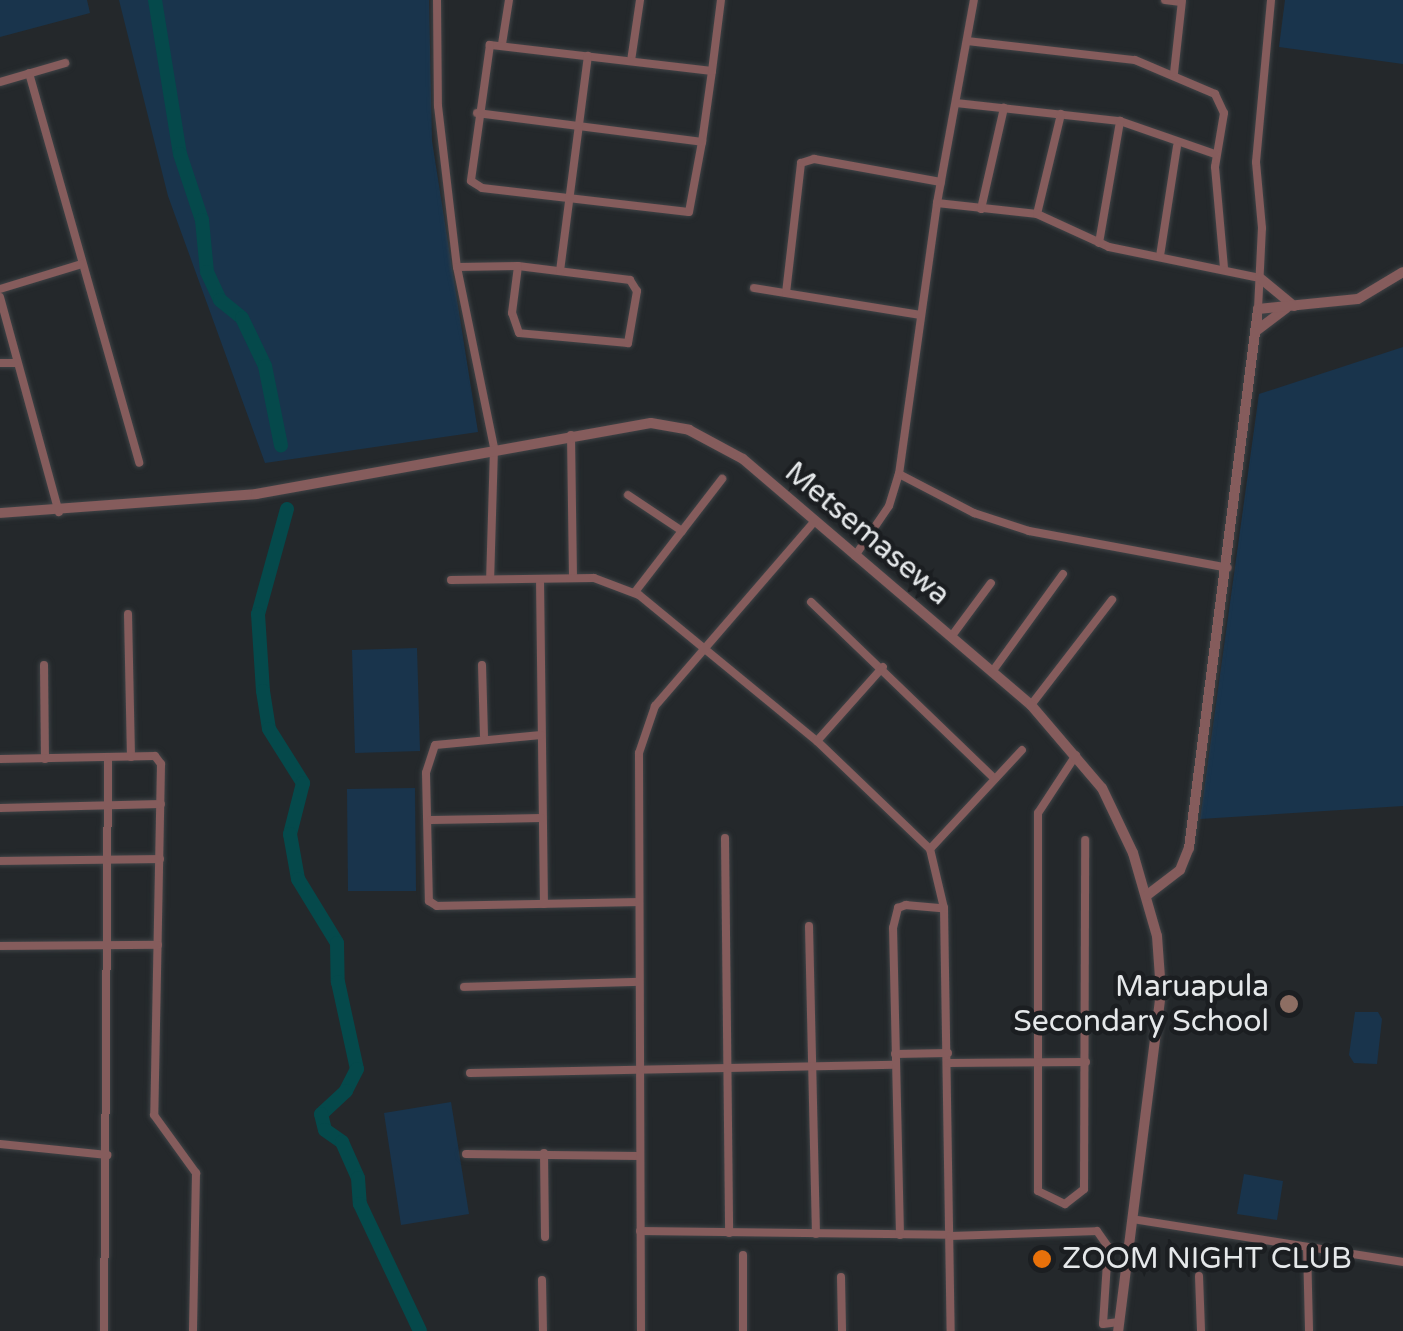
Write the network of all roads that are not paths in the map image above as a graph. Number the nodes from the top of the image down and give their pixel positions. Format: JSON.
{"nodes":[{"id":1,"x":437,"y":0,"type":"edge"},
{"id":2,"x":509,"y":0,"type":"edge"},
{"id":3,"x":640,"y":0,"type":"edge"},
{"id":4,"x":722,"y":0,"type":"edge"},
{"id":5,"x":974,"y":0,"type":"edge"},
{"id":6,"x":1165,"y":0,"type":"edge"},
{"id":7,"x":1271,"y":0,"type":"edge"},
{"id":8,"x":1182,"y":1,"type":"edge"},
{"id":9,"x":967,"y":41,"type":"junction"},
{"id":10,"x":502,"y":44,"type":"junction"},
{"id":11,"x":588,"y":56,"type":"junction"},
{"id":12,"x":630,"y":62,"type":"junction"},
{"id":13,"x":65,"y":63,"type":"dead end"},
{"id":14,"x":712,"y":71,"type":"junction"},
{"id":15,"x":29,"y":73,"type":"junction"},
{"id":16,"x":1174,"y":73,"type":"junction"},
{"id":17,"x":0,"y":82,"type":"edge"},
{"id":18,"x":956,"y":104,"type":"junction"},
{"id":19,"x":1004,"y":108,"type":"junction"},
{"id":20,"x":478,"y":113,"type":"junction"},
{"id":21,"x":1061,"y":114,"type":"junction"},
{"id":22,"x":1120,"y":122,"type":"junction"},
{"id":23,"x":579,"y":126,"type":"junction"},
{"id":24,"x":702,"y":142,"type":"junction"},
{"id":25,"x":1177,"y":146,"type":"junction"},
{"id":26,"x":1216,"y":154,"type":"junction"},
{"id":27,"x":941,"y":182,"type":"junction"},
{"id":28,"x":570,"y":196,"type":"junction"},
{"id":29,"x":937,"y":202,"type":"junction"},
{"id":30,"x":981,"y":208,"type":"junction"},
{"id":31,"x":1038,"y":214,"type":"junction"},
{"id":32,"x":1098,"y":244,"type":"junction"},
{"id":33,"x":1160,"y":256,"type":"junction"},
{"id":34,"x":82,"y":264,"type":"junction"},
{"id":35,"x":518,"y":266,"type":"junction"},
{"id":36,"x":456,"y":267,"type":"junction"},
{"id":37,"x":1224,"y":268,"type":"junction"},
{"id":38,"x":560,"y":271,"type":"junction"},
{"id":39,"x":1403,"y":272,"type":"edge"},
{"id":40,"x":1260,"y":278,"type":"junction"},
{"id":41,"x":754,"y":288,"type":"dead end"},
{"id":42,"x":0,"y":289,"type":"edge"},
{"id":43,"x":786,"y":293,"type":"junction"},
{"id":44,"x":0,"y":297,"type":"edge"},
{"id":45,"x":1293,"y":306,"type":"junction"},
{"id":46,"x":1258,"y":308,"type":"junction"},
{"id":47,"x":920,"y":315,"type":"junction"},
{"id":48,"x":1256,"y":332,"type":"junction"},
{"id":49,"x":0,"y":363,"type":"edge"},
{"id":50,"x":17,"y":363,"type":"junction"},
{"id":51,"x":571,"y":435,"type":"junction"},
{"id":52,"x":494,"y":448,"type":"junction"},
{"id":53,"x":139,"y":463,"type":"dead end"},
{"id":54,"x":899,"y":474,"type":"junction"},
{"id":55,"x":722,"y":479,"type":"dead end"},
{"id":56,"x":628,"y":494,"type":"dead end"},
{"id":57,"x":59,"y":512,"type":"junction"},
{"id":58,"x":0,"y":514,"type":"edge"},
{"id":59,"x":814,"y":522,"type":"junction"},
{"id":60,"x":682,"y":530,"type":"junction"},
{"id":61,"x":855,"y":556,"type":"junction"},
{"id":62,"x":1228,"y":568,"type":"junction"},
{"id":63,"x":1064,"y":574,"type":"dead end"},
{"id":64,"x":573,"y":578,"type":"junction"},
{"id":65,"x":540,"y":579,"type":"junction"},
{"id":66,"x":451,"y":580,"type":"dead end"},
{"id":67,"x":490,"y":580,"type":"junction"},
{"id":68,"x":991,"y":582,"type":"dead end"},
{"id":69,"x":634,"y":592,"type":"junction"},
{"id":70,"x":1112,"y":600,"type":"dead end"},
{"id":71,"x":811,"y":602,"type":"dead end"},
{"id":72,"x":128,"y":614,"type":"dead end"},
{"id":73,"x":951,"y":637,"type":"junction"},
{"id":74,"x":704,"y":645,"type":"junction"},
{"id":75,"x":44,"y":664,"type":"dead end"},
{"id":76,"x":482,"y":665,"type":"dead end"},
{"id":77,"x":883,"y":667,"type":"junction"},
{"id":78,"x":992,"y":672,"type":"junction"},
{"id":79,"x":1031,"y":705,"type":"junction"},
{"id":80,"x":541,"y":735,"type":"junction"},
{"id":81,"x":484,"y":736,"type":"junction"},
{"id":82,"x":817,"y":741,"type":"junction"},
{"id":83,"x":1022,"y":750,"type":"dead end"},
{"id":84,"x":1077,"y":754,"type":"junction"},
{"id":85,"x":131,"y":757,"type":"junction"},
{"id":86,"x":108,"y":758,"type":"junction"},
{"id":87,"x":0,"y":759,"type":"edge"},
{"id":88,"x":45,"y":759,"type":"junction"},
{"id":89,"x":995,"y":779,"type":"junction"},
{"id":90,"x":160,"y":804,"type":"junction"},
{"id":91,"x":108,"y":807,"type":"junction"},
{"id":92,"x":0,"y":808,"type":"edge"},
{"id":93,"x":542,"y":818,"type":"junction"},
{"id":94,"x":431,"y":820,"type":"junction"},
{"id":95,"x":725,"y":838,"type":"dead end"},
{"id":96,"x":1085,"y":840,"type":"dead end"},
{"id":97,"x":930,"y":849,"type":"junction"},
{"id":98,"x":110,"y":859,"type":"junction"},
{"id":99,"x":160,"y":859,"type":"junction"},
{"id":100,"x":0,"y":861,"type":"edge"},
{"id":101,"x":1146,"y":896,"type":"junction"},
{"id":102,"x":636,"y":902,"type":"junction"},
{"id":103,"x":544,"y":904,"type":"junction"},
{"id":104,"x":944,"y":908,"type":"junction"},
{"id":105,"x":809,"y":926,"type":"dead end"},
{"id":106,"x":158,"y":945,"type":"junction"},
{"id":107,"x":0,"y":946,"type":"edge"},
{"id":108,"x":110,"y":946,"type":"junction"},
{"id":109,"x":637,"y":982,"type":"junction"},
{"id":110,"x":464,"y":987,"type":"dead end"},
{"id":111,"x":948,"y":1058,"type":"junction"},
{"id":112,"x":895,"y":1059,"type":"junction"},
{"id":113,"x":1035,"y":1061,"type":"junction"},
{"id":114,"x":1086,"y":1062,"type":"junction"},
{"id":115,"x":728,"y":1067,"type":"junction"},
{"id":116,"x":808,"y":1068,"type":"junction"},
{"id":117,"x":639,"y":1069,"type":"junction"},
{"id":118,"x":470,"y":1073,"type":"dead end"},
{"id":119,"x":0,"y":1144,"type":"edge"},
{"id":120,"x":544,"y":1153,"type":"junction"},
{"id":121,"x":466,"y":1154,"type":"dead end"},
{"id":122,"x":107,"y":1155,"type":"junction"},
{"id":123,"x":640,"y":1156,"type":"junction"},
{"id":124,"x":1132,"y":1219,"type":"junction"},
{"id":125,"x":640,"y":1231,"type":"junction"},
{"id":126,"x":729,"y":1233,"type":"junction"},
{"id":127,"x":816,"y":1234,"type":"junction"},
{"id":128,"x":900,"y":1235,"type":"junction"},
{"id":129,"x":949,"y":1236,"type":"junction"},
{"id":130,"x":545,"y":1237,"type":"dead end"},
{"id":131,"x":1308,"y":1248,"type":"junction"},
{"id":132,"x":743,"y":1255,"type":"dead end"},
{"id":133,"x":1403,"y":1262,"type":"edge"},
{"id":134,"x":1200,"y":1276,"type":"dead end"},
{"id":135,"x":841,"y":1277,"type":"dead end"},
{"id":136,"x":542,"y":1280,"type":"dead end"},
{"id":137,"x":1118,"y":1327,"type":"edge"},
{"id":138,"x":104,"y":1331,"type":"edge"},
{"id":139,"x":193,"y":1331,"type":"edge"},
{"id":140,"x":543,"y":1331,"type":"edge"},
{"id":141,"x":641,"y":1331,"type":"edge"},
{"id":142,"x":742,"y":1331,"type":"edge"},
{"id":143,"x":842,"y":1331,"type":"edge"},
{"id":144,"x":950,"y":1331,"type":"edge"},
{"id":145,"x":1200,"y":1331,"type":"edge"},
{"id":146,"x":1308,"y":1331,"type":"edge"}],
"edges":[{"from":1,"to":36,"type":"street"},
{"from":2,"to":10,"type":"street"},
{"from":3,"to":12,"type":"street"},
{"from":4,"to":14,"type":"street"},
{"from":5,"to":9,"type":"street"},
{"from":6,"to":8,"type":"street"},
{"from":7,"to":40,"type":"street"},
{"from":8,"to":16,"type":"street"},
{"from":9,"to":16,"type":"street"},
{"from":9,"to":18,"type":"street"},
{"from":10,"to":11,"type":"street"},
{"from":10,"to":20,"type":"street"},
{"from":11,"to":12,"type":"street"},
{"from":11,"to":23,"type":"street"},
{"from":12,"to":14,"type":"street"},
{"from":13,"to":15,"type":"street"},
{"from":14,"to":24,"type":"street"},
{"from":15,"to":17,"type":"street"},
{"from":15,"to":34,"type":"street"},
{"from":16,"to":26,"type":"street"},
{"from":18,"to":19,"type":"street"},
{"from":18,"to":27,"type":"street"},
{"from":19,"to":21,"type":"street"},
{"from":19,"to":30,"type":"street"},
{"from":20,"to":23,"type":"street"},
{"from":20,"to":28,"type":"street"},
{"from":21,"to":22,"type":"street"},
{"from":21,"to":31,"type":"street"},
{"from":22,"to":25,"type":"street"},
{"from":22,"to":32,"type":"street"},
{"from":23,"to":24,"type":"street"},
{"from":23,"to":28,"type":"street"},
{"from":24,"to":28,"type":"street"},
{"from":25,"to":26,"type":"street"},
{"from":25,"to":33,"type":"street"},
{"from":26,"to":37,"type":"street"},
{"from":27,"to":29,"type":"street"},
{"from":27,"to":43,"type":"street"},
{"from":28,"to":38,"type":"street"},
{"from":29,"to":30,"type":"street"},
{"from":29,"to":47,"type":"street"},
{"from":30,"to":31,"type":"street"},
{"from":31,"to":32,"type":"street"},
{"from":32,"to":33,"type":"street"},
{"from":33,"to":37,"type":"street"},
{"from":34,"to":42,"type":"street"},
{"from":34,"to":53,"type":"street"},
{"from":35,"to":36,"type":"street"},
{"from":35,"to":38,"type":"street"},
{"from":35,"to":38,"type":"street"},
{"from":36,"to":52,"type":"street"},
{"from":37,"to":40,"type":"street"},
{"from":39,"to":45,"type":"street"},
{"from":40,"to":45,"type":"street"},
{"from":40,"to":46,"type":"street"},
{"from":41,"to":43,"type":"street"},
{"from":43,"to":47,"type":"street"},
{"from":44,"to":50,"type":"street"},
{"from":45,"to":46,"type":"street"},
{"from":45,"to":48,"type":"street"},
{"from":46,"to":48,"type":"street"},
{"from":47,"to":54,"type":"street"},
{"from":48,"to":62,"type":"street"},
{"from":49,"to":50,"type":"street"},
{"from":50,"to":57,"type":"street"},
{"from":51,"to":52,"type":"street","name":"Metsemasewa"},
{"from":51,"to":59,"type":"street","name":"Metsemasewa"},
{"from":51,"to":64,"type":"street"},
{"from":52,"to":57,"type":"street","name":"Metsemasewa"},
{"from":52,"to":67,"type":"street"},
{"from":54,"to":61,"type":"street"},
{"from":54,"to":62,"type":"street"},
{"from":55,"to":60,"type":"street"},
{"from":56,"to":60,"type":"street"},
{"from":57,"to":58,"type":"street","name":"Metsemasewa"},
{"from":59,"to":61,"type":"street","name":"Metsemasewa"},
{"from":59,"to":74,"type":"street"},
{"from":60,"to":69,"type":"street"},
{"from":61,"to":73,"type":"street","name":"Metsemasewa"},
{"from":62,"to":101,"type":"street"},
{"from":63,"to":78,"type":"street"},
{"from":64,"to":65,"type":"street"},
{"from":64,"to":69,"type":"street"},
{"from":65,"to":67,"type":"street"},
{"from":65,"to":80,"type":"street"},
{"from":66,"to":67,"type":"street"},
{"from":68,"to":73,"type":"street"},
{"from":69,"to":74,"type":"street"},
{"from":70,"to":79,"type":"street"},
{"from":71,"to":77,"type":"street"},
{"from":72,"to":85,"type":"street"},
{"from":73,"to":78,"type":"street","name":"Metsemasewa"},
{"from":74,"to":82,"type":"street"},
{"from":74,"to":102,"type":"street"},
{"from":75,"to":88,"type":"street"},
{"from":76,"to":81,"type":"street"},
{"from":77,"to":82,"type":"street"},
{"from":77,"to":89,"type":"street"},
{"from":78,"to":79,"type":"street","name":"Metsemasewa"},
{"from":79,"to":84,"type":"street","name":"Metsemasewa"},
{"from":80,"to":81,"type":"street"},
{"from":80,"to":93,"type":"street"},
{"from":81,"to":94,"type":"street"},
{"from":82,"to":97,"type":"street"},
{"from":83,"to":89,"type":"street"},
{"from":84,"to":101,"type":"street","name":"Metsemasewa"},
{"from":84,"to":113,"type":"street"},
{"from":85,"to":86,"type":"street"},
{"from":85,"to":90,"type":"street"},
{"from":86,"to":88,"type":"street"},
{"from":86,"to":91,"type":"street"},
{"from":87,"to":88,"type":"street"},
{"from":89,"to":97,"type":"street"},
{"from":90,"to":91,"type":"street"},
{"from":90,"to":99,"type":"street"},
{"from":91,"to":92,"type":"street"},
{"from":91,"to":98,"type":"street"},
{"from":93,"to":94,"type":"street"},
{"from":93,"to":103,"type":"street"},
{"from":94,"to":103,"type":"street"},
{"from":95,"to":115,"type":"street"},
{"from":96,"to":114,"type":"street"},
{"from":97,"to":104,"type":"street"},
{"from":98,"to":99,"type":"street"},
{"from":98,"to":100,"type":"street"},
{"from":98,"to":108,"type":"street"},
{"from":99,"to":106,"type":"street"},
{"from":101,"to":124,"type":"street","name":"Metsemasewa"},
{"from":102,"to":103,"type":"street"},
{"from":102,"to":109,"type":"street"},
{"from":104,"to":111,"type":"street"},
{"from":104,"to":112,"type":"street"},
{"from":105,"to":116,"type":"street"},
{"from":106,"to":108,"type":"street"},
{"from":106,"to":139,"type":"street"},
{"from":107,"to":108,"type":"street"},
{"from":108,"to":122,"type":"street"},
{"from":109,"to":110,"type":"street"},
{"from":109,"to":117,"type":"street"},
{"from":111,"to":112,"type":"street"},
{"from":111,"to":113,"type":"street"},
{"from":111,"to":129,"type":"street"},
{"from":112,"to":116,"type":"street"},
{"from":112,"to":128,"type":"street"},
{"from":113,"to":114,"type":"street"},
{"from":113,"to":114,"type":"street"},
{"from":115,"to":116,"type":"street"},
{"from":115,"to":117,"type":"street"},
{"from":115,"to":126,"type":"street"},
{"from":116,"to":127,"type":"street"},
{"from":117,"to":118,"type":"street"},
{"from":117,"to":123,"type":"street"},
{"from":119,"to":122,"type":"street"},
{"from":120,"to":121,"type":"street"},
{"from":120,"to":123,"type":"street"},
{"from":120,"to":130,"type":"street"},
{"from":122,"to":138,"type":"street"},
{"from":123,"to":125,"type":"street"},
{"from":124,"to":131,"type":"street"},
{"from":124,"to":137,"type":"street","name":"Metsemasewa"},
{"from":125,"to":126,"type":"street"},
{"from":125,"to":141,"type":"street"},
{"from":126,"to":127,"type":"street"},
{"from":127,"to":128,"type":"street"},
{"from":128,"to":129,"type":"street"},
{"from":129,"to":137,"type":"street"},
{"from":129,"to":144,"type":"street"},
{"from":131,"to":133,"type":"street"},
{"from":131,"to":146,"type":"street"},
{"from":132,"to":142,"type":"street"},
{"from":134,"to":145,"type":"street"},
{"from":135,"to":143,"type":"street"},
{"from":136,"to":140,"type":"street"}]}
